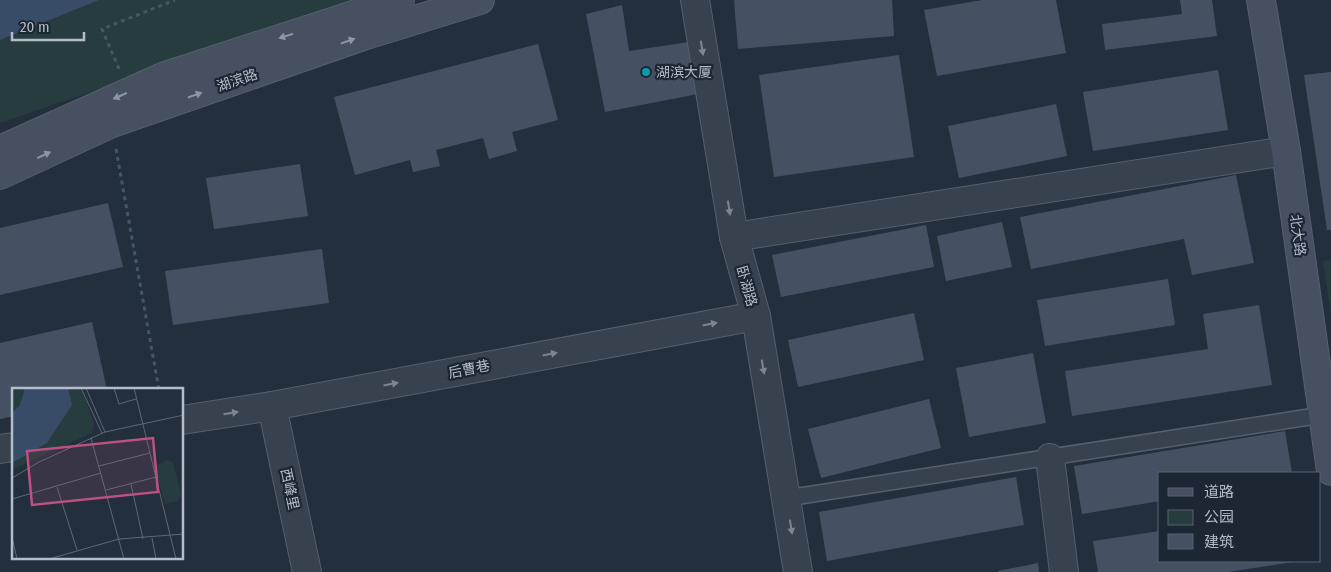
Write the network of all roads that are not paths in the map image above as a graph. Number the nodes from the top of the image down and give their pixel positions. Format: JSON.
{"nodes":[{"id":1,"x":400,"y":0,"type":"edge"},
{"id":2,"x":480,"y":0,"type":"edge"},
{"id":3,"x":694,"y":0,"type":"edge"},
{"id":4,"x":1262,"y":0,"type":"edge"},
{"id":5,"x":0,"y":150,"type":"edge"},
{"id":6,"x":1286,"y":151,"type":"junction"},
{"id":7,"x":0,"y":175,"type":"edge"},
{"id":8,"x":734,"y":237,"type":"junction"},
{"id":9,"x":756,"y":316,"type":"junction"},
{"id":10,"x":272,"y":406,"type":"junction"},
{"id":11,"x":1322,"y":415,"type":"junction"},
{"id":12,"x":184,"y":420,"type":"edge"},
{"id":13,"x":1050,"y":458,"type":"junction"},
{"id":14,"x":1331,"y":471,"type":"edge"},
{"id":15,"x":787,"y":498,"type":"junction"},
{"id":16,"x":307,"y":572,"type":"edge"},
{"id":17,"x":798,"y":572,"type":"edge"},
{"id":18,"x":1064,"y":572,"type":"edge"}],
"edges":[{"from":1,"to":5,"type":"main road","name":"湖滨路","one_way":true},
{"from":7,"to":2,"type":"main road","name":"湖滨路","one_way":true},
{"from":3,"to":8,"type":"street","name":"卧湖路","one_way":true},
{"from":4,"to":6,"type":"main road","name":"北大路"},
{"from":6,"to":8,"type":"street"},
{"from":6,"to":11,"type":"main road","name":"北大路"},
{"from":8,"to":9,"type":"street","name":"卧湖路"},
{"from":10,"to":9,"type":"street","name":"后曹巷","one_way":true},
{"from":9,"to":15,"type":"street","name":"卧湖路","one_way":true},
{"from":12,"to":10,"type":"street","name":"后曹巷","one_way":true},
{"from":10,"to":16,"type":"street","name":"西峰里"},
{"from":11,"to":13,"type":"lane"},
{"from":11,"to":14,"type":"main road","name":"北大路"},
{"from":13,"to":15,"type":"lane"},
{"from":13,"to":18,"type":"street"},
{"from":15,"to":17,"type":"street","name":"卧湖路","one_way":true}]}
